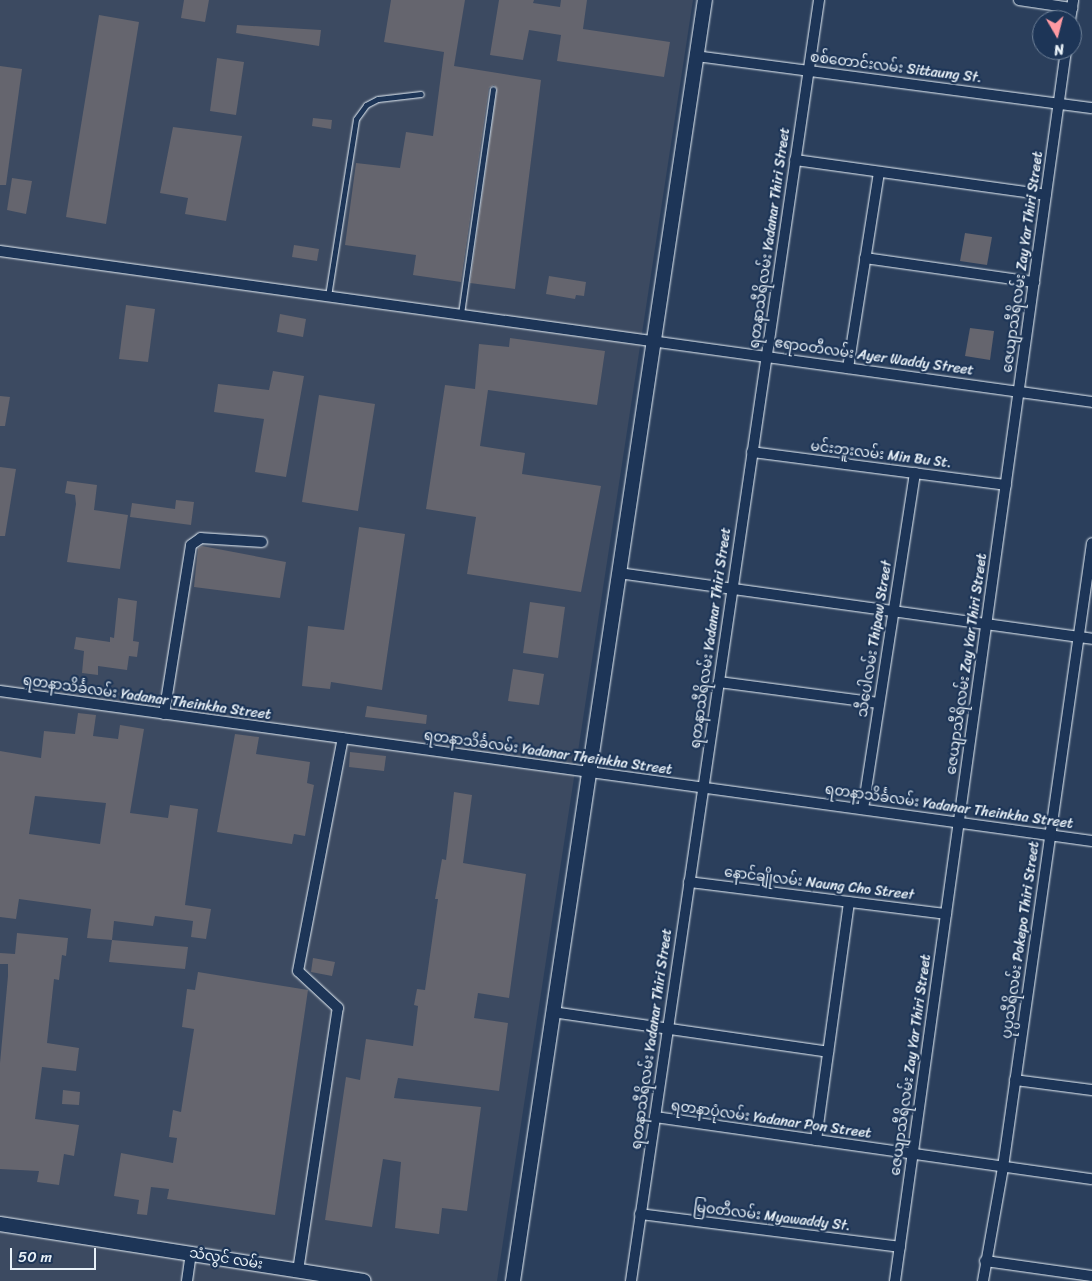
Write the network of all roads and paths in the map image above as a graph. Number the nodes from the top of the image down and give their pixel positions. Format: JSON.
{"nodes":[{"id":1,"x":705,"y":0,"type":"edge"},
{"id":2,"x":819,"y":0,"type":"edge"},
{"id":3,"x":1019,"y":0,"type":"edge"},
{"id":4,"x":1073,"y":4,"type":"edge"},
{"id":5,"x":696,"y":56,"type":"junction"},
{"id":6,"x":1065,"y":60,"type":"edge"},
{"id":7,"x":808,"y":71,"type":"junction"},
{"id":8,"x":493,"y":89,"type":"dead end"},
{"id":9,"x":421,"y":94,"type":"dead end"},
{"id":10,"x":1059,"y":103,"type":"junction"},
{"id":11,"x":1092,"y":108,"type":"edge"},
{"id":12,"x":795,"y":160,"type":"junction"},
{"id":13,"x":879,"y":172,"type":"junction"},
{"id":14,"x":1046,"y":195,"type":"junction"},
{"id":15,"x":0,"y":251,"type":"edge"},
{"id":16,"x":865,"y":258,"type":"junction"},
{"id":17,"x":1034,"y":282,"type":"junction"},
{"id":18,"x":328,"y":296,"type":"junction"},
{"id":19,"x":461,"y":314,"type":"junction"},
{"id":20,"x":652,"y":340,"type":"junction"},
{"id":21,"x":766,"y":356,"type":"junction"},
{"id":22,"x":848,"y":368,"type":"junction"},
{"id":23,"x":1019,"y":392,"type":"junction"},
{"id":24,"x":1092,"y":402,"type":"edge"},
{"id":25,"x":752,"y":452,"type":"junction"},
{"id":26,"x":915,"y":473,"type":"junction"},
{"id":27,"x":1006,"y":485,"type":"junction"},
{"id":28,"x":262,"y":542,"type":"dead end"},
{"id":29,"x":1092,"y":543,"type":"edge"},
{"id":30,"x":618,"y":573,"type":"junction"},
{"id":31,"x":732,"y":589,"type":"junction"},
{"id":32,"x":894,"y":611,"type":"junction"},
{"id":33,"x":986,"y":624,"type":"junction"},
{"id":34,"x":1078,"y":637,"type":"junction"},
{"id":35,"x":1092,"y":639,"type":"edge"},
{"id":36,"x":718,"y":682,"type":"junction"},
{"id":37,"x":0,"y":691,"type":"edge"},
{"id":38,"x":879,"y":703,"type":"junction"},
{"id":39,"x":164,"y":714,"type":"junction"},
{"id":40,"x":343,"y":738,"type":"junction"},
{"id":41,"x":590,"y":772,"type":"junction"},
{"id":42,"x":703,"y":788,"type":"junction"},
{"id":43,"x":863,"y":809,"type":"junction"},
{"id":44,"x":959,"y":823,"type":"junction"},
{"id":45,"x":1049,"y":835,"type":"junction"},
{"id":46,"x":1092,"y":841,"type":"edge"},
{"id":47,"x":689,"y":882,"type":"junction"},
{"id":48,"x":849,"y":902,"type":"junction"},
{"id":49,"x":946,"y":914,"type":"junction"},
{"id":50,"x":552,"y":1012,"type":"junction"},
{"id":51,"x":668,"y":1029,"type":"junction"},
{"id":52,"x":828,"y":1052,"type":"junction"},
{"id":53,"x":1015,"y":1080,"type":"junction"},
{"id":54,"x":1092,"y":1090,"type":"edge"},
{"id":55,"x":655,"y":1117,"type":"junction"},
{"id":56,"x":816,"y":1140,"type":"junction"},
{"id":57,"x":913,"y":1154,"type":"junction"},
{"id":58,"x":1003,"y":1166,"type":"junction"},
{"id":59,"x":1092,"y":1179,"type":"edge"},
{"id":60,"x":640,"y":1214,"type":"junction"},
{"id":61,"x":0,"y":1224,"type":"edge"},
{"id":62,"x":900,"y":1247,"type":"junction"},
{"id":63,"x":191,"y":1254,"type":"junction"},
{"id":64,"x":986,"y":1260,"type":"junction"},
{"id":65,"x":298,"y":1271,"type":"junction"},
{"id":66,"x":1092,"y":1276,"type":"edge"},
{"id":67,"x":187,"y":1281,"type":"edge"},
{"id":68,"x":364,"y":1281,"type":"edge"},
{"id":69,"x":513,"y":1281,"type":"edge"},
{"id":70,"x":630,"y":1281,"type":"edge"},
{"id":71,"x":895,"y":1281,"type":"edge"},
{"id":72,"x":984,"y":1281,"type":"edge"}],
"edges":[{"from":1,"to":5,"type":"street"},
{"from":2,"to":7,"type":"street","name":"ရတနာသီရိလမ်း Yadanar Thiri Street"},
{"from":3,"to":4,"type":"street"},
{"from":5,"to":7,"type":"street","name":"စစ်တောင်းလမ်း Sittaung St."},
{"from":5,"to":20,"type":"street"},
{"from":6,"to":10,"type":"street","name":"ဇေယျာသီရိလမ်း Zay Yar Thiri Street"},
{"from":7,"to":10,"type":"street","name":"စစ်တောင်းလမ်း Sittaung St."},
{"from":7,"to":12,"type":"street","name":"ရတနာသီရိလမ်း Yadanar Thiri Street"},
{"from":8,"to":19,"type":"lane"},
{"from":9,"to":18,"type":"lane"},
{"from":10,"to":11,"type":"street","name":"စစ်တောင်းလမ်း Sittaung St."},
{"from":10,"to":14,"type":"street","name":"ဇေယျာသီရိလမ်း Zay Yar Thiri Street"},
{"from":12,"to":13,"type":"street"},
{"from":12,"to":21,"type":"street","name":"ရတနာသီရိလမ်း Yadanar Thiri Street"},
{"from":13,"to":14,"type":"street"},
{"from":13,"to":16,"type":"street"},
{"from":14,"to":17,"type":"street","name":"ဇေယျာသီရိလမ်း Zay Yar Thiri Street"},
{"from":15,"to":18,"type":"street","name":"ဧရာဝတီလမ်း Ayer Waddy Street"},
{"from":16,"to":17,"type":"street"},
{"from":16,"to":22,"type":"street"},
{"from":17,"to":23,"type":"street","name":"ဇေယျာသီရိလမ်း Zay Yar Thiri Street"},
{"from":18,"to":19,"type":"street","name":"ဧရာဝတီလမ်း Ayer Waddy Street"},
{"from":19,"to":20,"type":"street","name":"ဧရာဝတီလမ်း Ayer Waddy Street"},
{"from":20,"to":21,"type":"street","name":"ဧရာဝတီလမ်း Ayer Waddy Street"},
{"from":20,"to":30,"type":"street"},
{"from":21,"to":22,"type":"street","name":"ဧရာဝတီလမ်း Ayer Waddy Street"},
{"from":21,"to":25,"type":"street","name":"ရတနာသီရိလမ်း Yadanar Thiri Street"},
{"from":22,"to":23,"type":"street","name":"ဧရာဝတီလမ်း Ayer Waddy Street"},
{"from":23,"to":24,"type":"street","name":"ဧရာဝတီလမ်း Ayer Waddy Street"},
{"from":23,"to":27,"type":"street","name":"ဇေယျာသီရိလမ်း Zay Yar Thiri Street"},
{"from":25,"to":26,"type":"street","name":"မင်းဘူးလမ်း Min Bu St."},
{"from":25,"to":31,"type":"street","name":"ရတနာသီရိလမ်း Yadanar Thiri Street"},
{"from":26,"to":27,"type":"street","name":"မင်းဘူးလမ်း Min Bu St."},
{"from":26,"to":32,"type":"street","name":"သီပေါလမ်း Thipaw Street"},
{"from":27,"to":33,"type":"street","name":"ဇေယျာသီရိလမ်း Zay Yar Thiri Street"},
{"from":28,"to":39,"type":"street"},
{"from":29,"to":34,"type":"street","name":"ပုပ္ပသီရိလမ်း Pokepo Thiri Street"},
{"from":30,"to":31,"type":"street"},
{"from":30,"to":41,"type":"street"},
{"from":31,"to":32,"type":"street"},
{"from":31,"to":36,"type":"street","name":"ရတနာသီရိလမ်း Yadanar Thiri Street"},
{"from":32,"to":33,"type":"street"},
{"from":32,"to":38,"type":"street","name":"သီပေါလမ်း Thipaw Street"},
{"from":33,"to":34,"type":"street"},
{"from":33,"to":44,"type":"street","name":"ဇေယျာသီရိလမ်း Zay Yar Thiri Street"},
{"from":34,"to":35,"type":"street"},
{"from":34,"to":45,"type":"street","name":"ပုပ္ပသီရိလမ်း Pokepo Thiri Street"},
{"from":36,"to":38,"type":"street"},
{"from":36,"to":42,"type":"street","name":"ရတနာသီရိလမ်း Yadanar Thiri Street"},
{"from":37,"to":39,"type":"street","name":"ရတနာသိင်္ခလမ်း Yadanar Theinkha Street"},
{"from":38,"to":43,"type":"street","name":"သီပေါလမ်း Thipaw Street"},
{"from":39,"to":40,"type":"street","name":"ရတနာသိင်္ခလမ်း Yadanar Theinkha Street"},
{"from":40,"to":41,"type":"street","name":"ရတနာသိင်္ခလမ်း Yadanar Theinkha Street"},
{"from":40,"to":65,"type":"street"},
{"from":41,"to":42,"type":"street","name":"ရတနာသိင်္ခလမ်း Yadanar Theinkha Street"},
{"from":41,"to":50,"type":"street"},
{"from":42,"to":43,"type":"street","name":"ရတနာသိင်္ခလမ်း Yadanar Theinkha Street"},
{"from":42,"to":47,"type":"street","name":"ရတနာသီရိလမ်း Yadanar Thiri Street"},
{"from":43,"to":44,"type":"street","name":"ရတနာသိင်္ခလမ်း Yadanar Theinkha Street"},
{"from":44,"to":45,"type":"street","name":"ရတနာသိင်္ခလမ်း Yadanar Theinkha Street"},
{"from":44,"to":49,"type":"street","name":"ဇေယျာသီရိလမ်း Zay Yar Thiri Street"},
{"from":45,"to":46,"type":"street","name":"ရတနာသိင်္ခလမ်း Yadanar Theinkha Street"},
{"from":45,"to":53,"type":"street","name":"ပုပ္ပသီရိလမ်း Pokepo Thiri Street"},
{"from":47,"to":48,"type":"street","name":"နောင်ချိုလမ်း Naung Cho Street"},
{"from":47,"to":51,"type":"street","name":"ရတနာသီရိလမ်း Yadanar Thiri Street"},
{"from":48,"to":49,"type":"street","name":"နောင်ချိုလမ်း Naung Cho Street"},
{"from":48,"to":52,"type":"street"},
{"from":49,"to":57,"type":"street","name":"ဇေယျာသီရိလမ်း Zay Yar Thiri Street"},
{"from":50,"to":51,"type":"street"},
{"from":50,"to":69,"type":"street"},
{"from":51,"to":52,"type":"street"},
{"from":51,"to":55,"type":"street","name":"ရတနာသီရိလမ်း Yadanar Thiri Street"},
{"from":52,"to":56,"type":"street"},
{"from":53,"to":54,"type":"street"},
{"from":53,"to":58,"type":"street","name":"ပုပ္ပသီရိလမ်း Pokepo Thiri Street"},
{"from":55,"to":56,"type":"street","name":"ရတနာပုံလမ်း Yadanar Pon Street"},
{"from":55,"to":60,"type":"street","name":"ရတနာသီရိလမ်း Yadanar Thiri Street"},
{"from":56,"to":57,"type":"street","name":"ရတနာပုံလမ်း Yadanar Pon Street"},
{"from":57,"to":58,"type":"street","name":"ရတနာပုံလမ်း Yadanar Pon Street"},
{"from":57,"to":62,"type":"street","name":"ဇေယျာသီရိလမ်း Zay Yar Thiri Street"},
{"from":58,"to":59,"type":"street","name":"ရတနာပုံလမ်း Yadanar Pon Street"},
{"from":58,"to":64,"type":"street","name":"ပုပ္ပသီရိလမ်း Pokepo Thiri Street"},
{"from":60,"to":62,"type":"street","name":"မြဝတီလမ်း Myawaddy St."},
{"from":60,"to":70,"type":"street","name":"ရတနာသီရိလမ်း Yadanar Thiri Street"},
{"from":61,"to":63,"type":"street","name":"သံလွင် လမ်း"},
{"from":62,"to":71,"type":"street","name":"ဇေယျာသီရိလမ်း Zay Yar Thiri Street"},
{"from":63,"to":65,"type":"street","name":"သံလွင် လမ်း"},
{"from":63,"to":67,"type":"street"},
{"from":64,"to":66,"type":"street"},
{"from":64,"to":72,"type":"street","name":"ပုပ္ပသီရိလမ်း Pokepo Thiri Street"},
{"from":65,"to":68,"type":"street","name":"သံလွင် လမ်း"}]}
